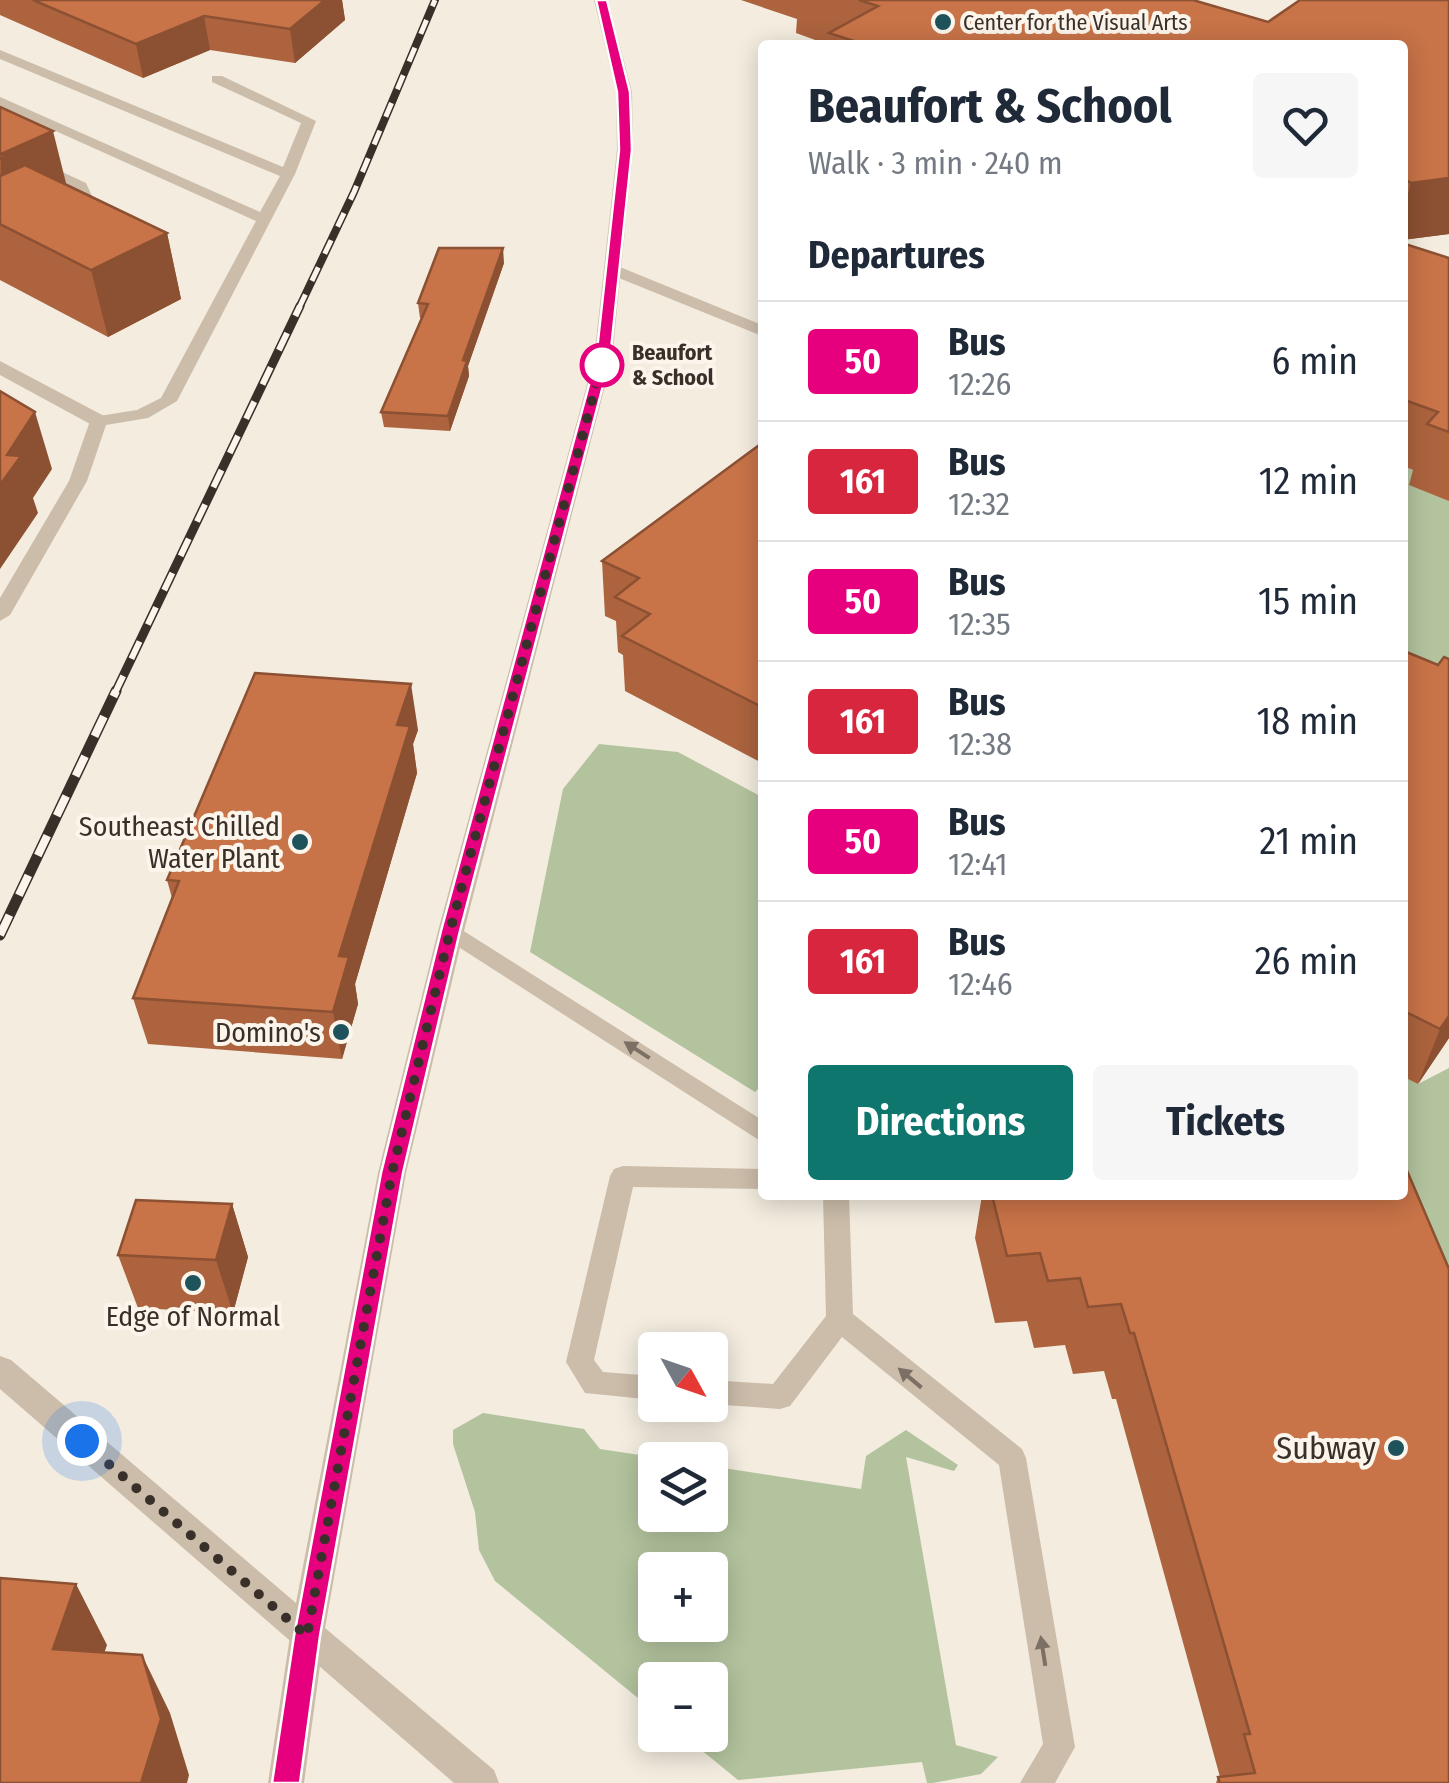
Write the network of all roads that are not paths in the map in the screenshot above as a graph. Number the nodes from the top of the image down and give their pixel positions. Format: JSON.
{"nodes":[{"id":1,"x":601,"y":0,"type":"edge"},
{"id":2,"x":0,"y":54,"type":"edge"},
{"id":3,"x":218,"y":79,"type":"dead end"},
{"id":4,"x":0,"y":100,"type":"edge"},
{"id":5,"x":0,"y":148,"type":"edge"},
{"id":6,"x":288,"y":174,"type":"junction"},
{"id":7,"x":50,"y":218,"type":"edge"},
{"id":8,"x":262,"y":218,"type":"junction"},
{"id":9,"x":615,"y":270,"type":"junction"},
{"id":10,"x":758,"y":329,"type":"edge"},
{"id":11,"x":0,"y":367,"type":"edge"},
{"id":12,"x":98,"y":420,"type":"junction"},
{"id":13,"x":0,"y":615,"type":"edge"},
{"id":14,"x":450,"y":931,"type":"junction"},
{"id":15,"x":758,"y":1129,"type":"edge"},
{"id":16,"x":758,"y":1179,"type":"edge"},
{"id":17,"x":836,"y":1200,"type":"edge"},
{"id":18,"x":840,"y":1319,"type":"junction"},
{"id":19,"x":0,"y":1370,"type":"edge"},
{"id":20,"x":638,"y":1387,"type":"edge"},
{"id":21,"x":728,"y":1393,"type":"edge"},
{"id":22,"x":307,"y":1636,"type":"junction"},
{"id":23,"x":286,"y":1783,"type":"edge"},
{"id":24,"x":481,"y":1783,"type":"edge"},
{"id":25,"x":1036,"y":1783,"type":"edge"}],
"edges":[{"from":1,"to":9,"type":"street"},
{"from":2,"to":6,"type":"lane"},
{"from":3,"to":6,"type":"lane"},
{"from":4,"to":8,"type":"lane"},
{"from":5,"to":7,"type":"lane"},
{"from":6,"to":8,"type":"lane"},
{"from":8,"to":12,"type":"lane"},
{"from":9,"to":10,"type":"street"},
{"from":9,"to":14,"type":"street"},
{"from":11,"to":12,"type":"street"},
{"from":12,"to":13,"type":"lane"},
{"from":15,"to":14,"type":"lane","one_way":true},
{"from":14,"to":22,"type":"street"},
{"from":16,"to":20,"type":"lane"},
{"from":17,"to":18,"type":"lane"},
{"from":18,"to":21,"type":"lane"},
{"from":25,"to":18,"type":"lane","one_way":true},
{"from":19,"to":22,"type":"street"},
{"from":22,"to":23,"type":"street"},
{"from":22,"to":24,"type":"street"}]}
